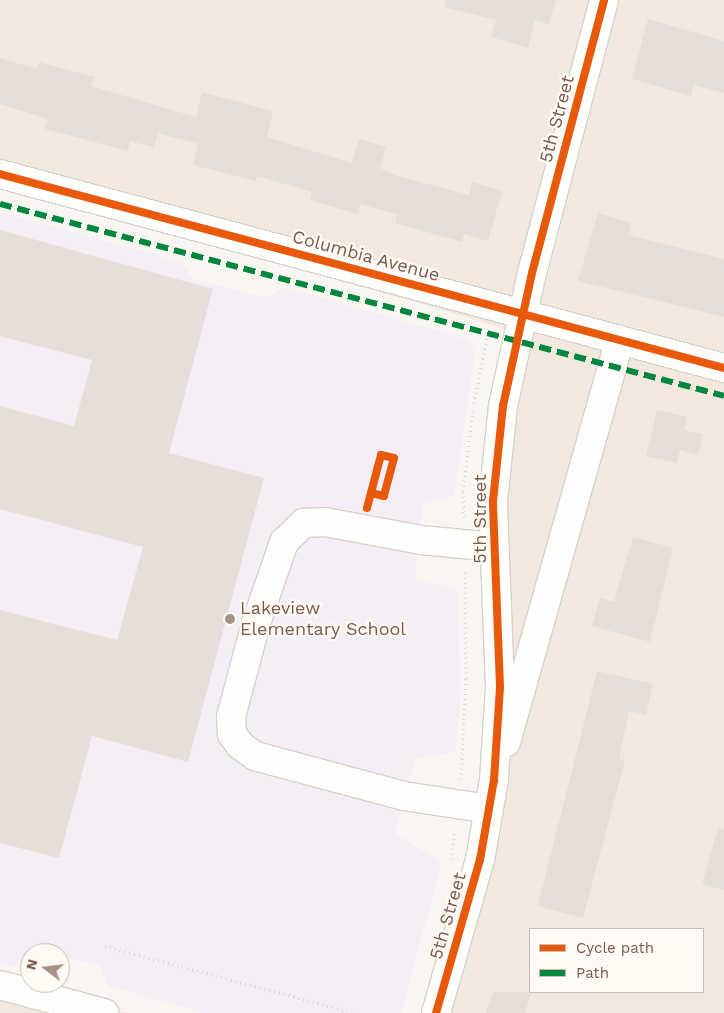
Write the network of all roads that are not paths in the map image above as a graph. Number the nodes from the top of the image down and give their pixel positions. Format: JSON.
{"nodes":[{"id":1,"x":604,"y":0,"type":"edge"},
{"id":2,"x":0,"y":174,"type":"edge"},
{"id":3,"x":522,"y":314,"type":"junction"},
{"id":4,"x":620,"y":340,"type":"junction"},
{"id":5,"x":724,"y":368,"type":"edge"},
{"id":6,"x":494,"y":547,"type":"junction"},
{"id":7,"x":494,"y":780,"type":"junction"},
{"id":8,"x":489,"y":809,"type":"junction"},
{"id":9,"x":0,"y":985,"type":"edge"},
{"id":10,"x":104,"y":1013,"type":"edge"},
{"id":11,"x":436,"y":1013,"type":"edge"}],
"edges":[{"from":1,"to":3,"type":"street","name":"5th Street"},
{"from":2,"to":3,"type":"street","name":"Columbia Avenue"},
{"from":3,"to":4,"type":"street","name":"Columbia Avenue"},
{"from":3,"to":6,"type":"street","name":"5th Street"},
{"from":4,"to":5,"type":"street","name":"Columbia Avenue"},
{"from":4,"to":7,"type":"street"},
{"from":6,"to":7,"type":"street","name":"5th Street"},
{"from":6,"to":8,"type":"street"},
{"from":7,"to":8,"type":"street","name":"5th Street"},
{"from":8,"to":11,"type":"street","name":"5th Street"},
{"from":9,"to":10,"type":"street"}]}
